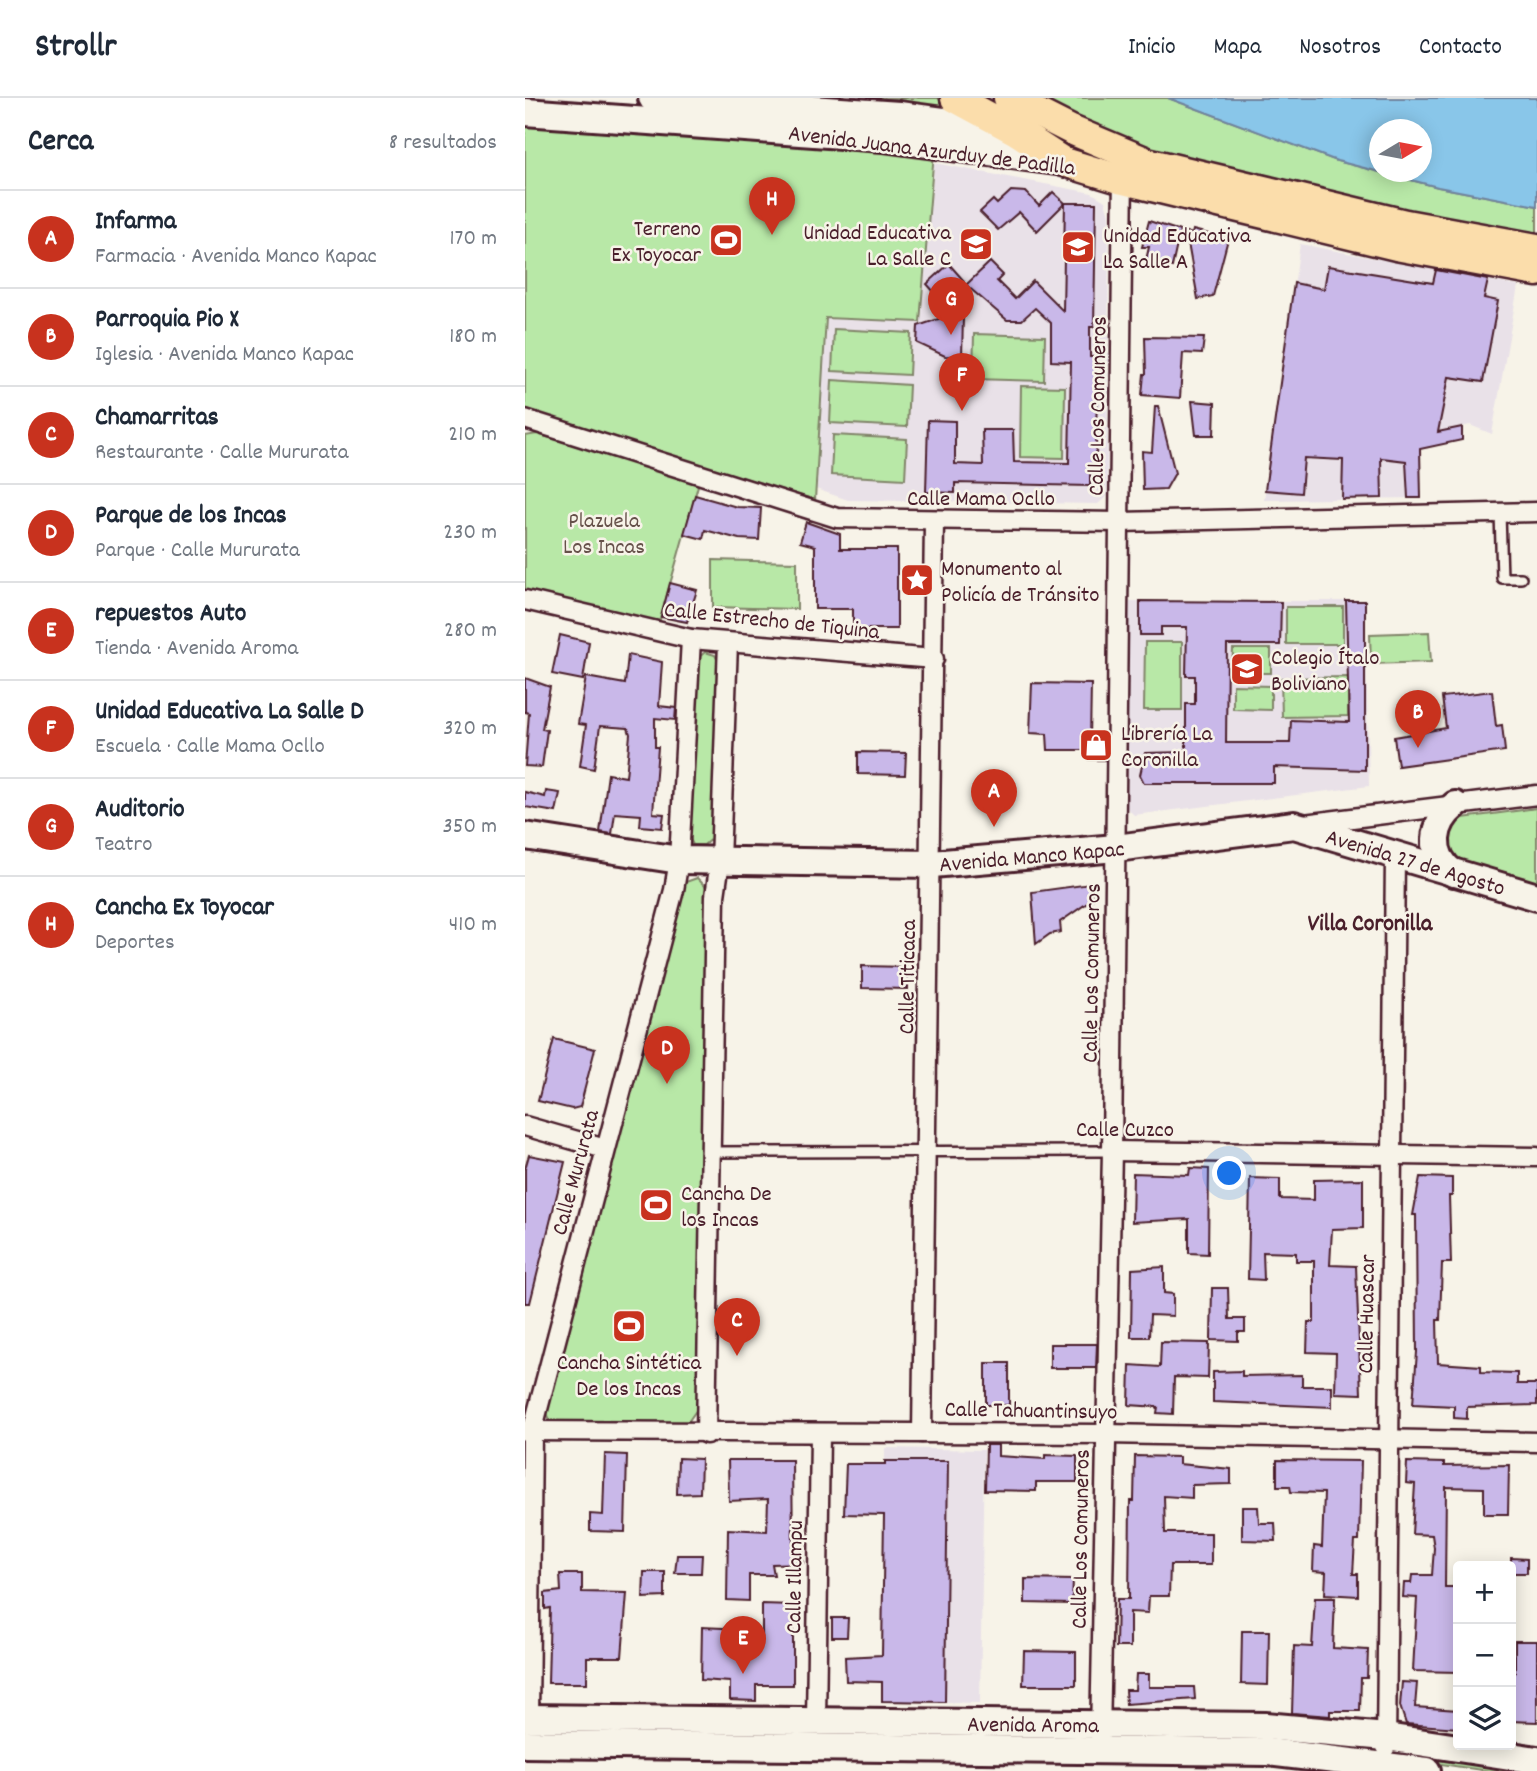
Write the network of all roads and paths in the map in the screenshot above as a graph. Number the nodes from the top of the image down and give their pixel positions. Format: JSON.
{"nodes":[{"id":1,"x":652,"y":98,"type":"edge"},
{"id":2,"x":955,"y":98,"type":"edge"},
{"id":3,"x":1008,"y":98,"type":"edge"},
{"id":4,"x":525,"y":112,"type":"edge"},
{"id":5,"x":1071,"y":130,"type":"junction"},
{"id":6,"x":1016,"y":131,"type":"junction"},
{"id":7,"x":1064,"y":162,"type":"junction"},
{"id":8,"x":1123,"y":167,"type":"junction"},
{"id":9,"x":1537,"y":248,"type":"edge"},
{"id":10,"x":1537,"y":272,"type":"edge"},
{"id":11,"x":525,"y":419,"type":"edge"},
{"id":12,"x":1537,"y":512,"type":"edge"},
{"id":13,"x":1500,"y":513,"type":"junction"},
{"id":14,"x":934,"y":522,"type":"junction"},
{"id":15,"x":1119,"y":522,"type":"junction"},
{"id":16,"x":1521,"y":578,"type":"dead end"},
{"id":17,"x":525,"y":600,"type":"edge"},
{"id":18,"x":691,"y":639,"type":"junction"},
{"id":19,"x":727,"y":643,"type":"junction"},
{"id":20,"x":933,"y":659,"type":"junction"},
{"id":21,"x":1537,"y":795,"type":"edge"},
{"id":22,"x":1455,"y":805,"type":"junction"},
{"id":23,"x":1294,"y":825,"type":"junction"},
{"id":24,"x":525,"y":836,"type":"edge"},
{"id":25,"x":1116,"y":848,"type":"junction"},
{"id":26,"x":1395,"y":857,"type":"junction"},
{"id":27,"x":679,"y":860,"type":"junction"},
{"id":28,"x":720,"y":861,"type":"junction"},
{"id":29,"x":932,"y":864,"type":"junction"},
{"id":30,"x":1453,"y":873,"type":"junction"},
{"id":31,"x":1537,"y":897,"type":"edge"},
{"id":32,"x":525,"y":1126,"type":"edge"},
{"id":33,"x":605,"y":1149,"type":"junction"},
{"id":34,"x":712,"y":1152,"type":"junction"},
{"id":35,"x":928,"y":1152,"type":"junction"},
{"id":36,"x":1112,"y":1152,"type":"junction"},
{"id":37,"x":1391,"y":1155,"type":"junction"},
{"id":38,"x":1537,"y":1157,"type":"edge"},
{"id":39,"x":529,"y":1431,"type":"edge"},
{"id":40,"x":922,"y":1433,"type":"junction"},
{"id":41,"x":706,"y":1434,"type":"junction"},
{"id":42,"x":820,"y":1434,"type":"junction"},
{"id":43,"x":1105,"y":1434,"type":"junction"},
{"id":44,"x":1389,"y":1441,"type":"junction"},
{"id":45,"x":1537,"y":1442,"type":"edge"},
{"id":46,"x":527,"y":1718,"type":"edge"},
{"id":47,"x":815,"y":1722,"type":"junction"},
{"id":48,"x":1100,"y":1722,"type":"junction"},
{"id":49,"x":1386,"y":1737,"type":"junction"},
{"id":50,"x":525,"y":1744,"type":"edge"},
{"id":51,"x":1099,"y":1749,"type":"junction"},
{"id":52,"x":1537,"y":1760,"type":"edge"},
{"id":53,"x":1386,"y":1768,"type":"edge"},
{"id":54,"x":1427,"y":1771,"type":"edge"}],
"edges":[{"from":1,"to":6,"type":"street","name":"Avenida Juana Azurduy de Padilla"},
{"from":2,"to":6,"type":"main road"},
{"from":3,"to":5,"type":"main road"},
{"from":4,"to":7,"type":"street","name":"Avenida Juana Azurduy de Padilla"},
{"from":5,"to":6,"type":"street","name":"Avenida Juana Azurduy de Padilla"},
{"from":5,"to":7,"type":"main road"},
{"from":5,"to":8,"type":"main road","name":"Avenida Juana Azurduy de Padilla"},
{"from":6,"to":7,"type":"main road"},
{"from":7,"to":8,"type":"main road","name":"Avenida Juana Azurduy de Padilla"},
{"from":8,"to":9,"type":"main road","name":"Avenida Juana Azurduy de Padilla"},
{"from":8,"to":10,"type":"main road","name":"Avenida Juana Azurduy de Padilla"},
{"from":8,"to":15,"type":"street","name":"Calle Los Comuneros"},
{"from":11,"to":14,"type":"street","name":"Calle Mama Ocllo"},
{"from":12,"to":13,"type":"street","name":"Calle Mama Ocllo"},
{"from":13,"to":15,"type":"street","name":"Calle Mama Ocllo"},
{"from":13,"to":16,"type":"lane"},
{"from":14,"to":15,"type":"street","name":"Calle Mama Ocllo"},
{"from":14,"to":20,"type":"street","name":"Calle Titicaca"},
{"from":15,"to":25,"type":"street","name":"Calle Los Comuneros"},
{"from":17,"to":18,"type":"street","name":"Calle Estrecho de Tiquina"},
{"from":18,"to":19,"type":"street","name":"Calle Estrecho de Tiquina"},
{"from":18,"to":27,"type":"street","name":"Calle Mururata"},
{"from":19,"to":20,"type":"street","name":"Calle Estrecho de Tiquina"},
{"from":19,"to":28,"type":"street"},
{"from":20,"to":29,"type":"street","name":"Calle Titicaca"},
{"from":21,"to":22,"type":"street","name":"Avenida Manco Kapac"},
{"from":22,"to":23,"type":"street","name":"Avenida Manco Kapac"},
{"from":22,"to":30,"type":"street"},
{"from":23,"to":25,"type":"street","name":"Avenida Manco Kapac"},
{"from":23,"to":26,"type":"street","name":"Avenida 27 de Agosto"},
{"from":24,"to":27,"type":"street","name":"Avenida Manco Kapac"},
{"from":25,"to":29,"type":"street","name":"Avenida Manco Kapac"},
{"from":25,"to":36,"type":"street","name":"Calle Los Comuneros"},
{"from":26,"to":30,"type":"street","name":"Avenida 27 de Agosto"},
{"from":26,"to":37,"type":"street","name":"Calle Huascar"},
{"from":27,"to":28,"type":"street","name":"Avenida Manco Kapac"},
{"from":27,"to":33,"type":"street","name":"Calle Mururata"},
{"from":28,"to":29,"type":"street","name":"Avenida Manco Kapac"},
{"from":28,"to":34,"type":"street"},
{"from":29,"to":35,"type":"street","name":"Calle Titicaca"},
{"from":30,"to":31,"type":"street","name":"Avenida 27 de Agosto"},
{"from":32,"to":33,"type":"street"},
{"from":33,"to":39,"type":"street","name":"Calle Mururata"},
{"from":34,"to":35,"type":"lane","name":"Calle Cuzco"},
{"from":34,"to":41,"type":"street"},
{"from":35,"to":36,"type":"lane","name":"Calle Cuzco"},
{"from":35,"to":40,"type":"street","name":"Calle Titicaca"},
{"from":36,"to":37,"type":"street","name":"Calle Cuzco"},
{"from":36,"to":43,"type":"street","name":"Calle Los Comuneros"},
{"from":37,"to":38,"type":"street","name":"Calle Cuzco"},
{"from":37,"to":44,"type":"street","name":"Calle Huascar"},
{"from":39,"to":41,"type":"street","name":"Calle Tahuantinsuyo"},
{"from":39,"to":46,"type":"street","name":"Calle Mururata"},
{"from":40,"to":42,"type":"street","name":"Calle Tahuantinsuyo"},
{"from":40,"to":43,"type":"street","name":"Calle Tahuantinsuyo"},
{"from":41,"to":42,"type":"street","name":"Calle Tahuantinsuyo"},
{"from":42,"to":47,"type":"street","name":"Calle Illampu"},
{"from":43,"to":44,"type":"street","name":"Calle Tahuantinsuyo"},
{"from":43,"to":48,"type":"street","name":"Calle Los Comuneros"},
{"from":44,"to":45,"type":"street","name":"Calle Tahuantinsuyo"},
{"from":44,"to":49,"type":"street","name":"Calle Huascar"},
{"from":46,"to":47,"type":"street","name":"Avenida Aroma"},
{"from":47,"to":48,"type":"street","name":"Avenida Aroma"},
{"from":48,"to":49,"type":"street","name":"Avenida Aroma"},
{"from":48,"to":51,"type":"street","name":"Calle Los Comuneros"},
{"from":49,"to":52,"type":"street","name":"Avenida Aroma"},
{"from":49,"to":53,"type":"street","name":"Calle Huascar"},
{"from":50,"to":51,"type":"street","name":"Avenida Aroma"},
{"from":51,"to":53,"type":"street","name":"Avenida Aroma"},
{"from":53,"to":54,"type":"street","name":"Avenida Aroma"}]}
